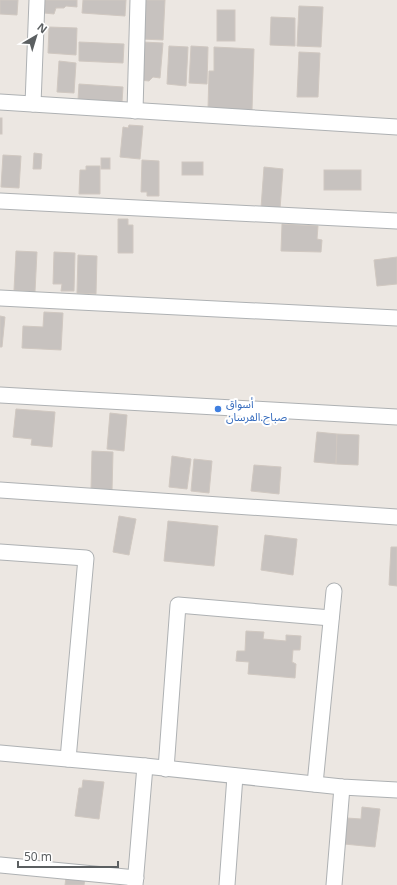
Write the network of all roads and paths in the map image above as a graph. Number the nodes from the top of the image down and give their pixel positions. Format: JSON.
{"nodes":[{"id":1,"x":37,"y":0,"type":"edge"},
{"id":2,"x":138,"y":0,"type":"edge"},
{"id":3,"x":0,"y":102,"type":"edge"},
{"id":4,"x":33,"y":104,"type":"junction"},
{"id":5,"x":135,"y":111,"type":"junction"},
{"id":6,"x":397,"y":127,"type":"edge"},
{"id":7,"x":0,"y":202,"type":"edge"},
{"id":8,"x":397,"y":221,"type":"edge"},
{"id":9,"x":0,"y":298,"type":"edge"},
{"id":10,"x":397,"y":318,"type":"edge"},
{"id":11,"x":0,"y":395,"type":"edge"},
{"id":12,"x":397,"y":417,"type":"edge"},
{"id":13,"x":0,"y":490,"type":"edge"},
{"id":14,"x":397,"y":517,"type":"edge"},
{"id":15,"x":0,"y":552,"type":"edge"},
{"id":16,"x":334,"y":591,"type":"dead end"},
{"id":17,"x":331,"y":618,"type":"junction"},
{"id":18,"x":0,"y":753,"type":"edge"},
{"id":19,"x":68,"y":759,"type":"junction"},
{"id":20,"x":145,"y":766,"type":"junction"},
{"id":21,"x":166,"y":768,"type":"junction"},
{"id":22,"x":235,"y":776,"type":"junction"},
{"id":23,"x":315,"y":784,"type":"junction"},
{"id":24,"x":342,"y":787,"type":"junction"},
{"id":25,"x":397,"y":790,"type":"edge"},
{"id":26,"x":0,"y":865,"type":"edge"},
{"id":27,"x":136,"y":881,"type":"edge"},
{"id":28,"x":227,"y":885,"type":"edge"},
{"id":29,"x":334,"y":885,"type":"edge"}],
"edges":[{"from":1,"to":4,"type":"street"},
{"from":2,"to":5,"type":"street"},
{"from":3,"to":4,"type":"street"},
{"from":4,"to":5,"type":"street"},
{"from":5,"to":6,"type":"street"},
{"from":7,"to":8,"type":"street"},
{"from":9,"to":10,"type":"street"},
{"from":11,"to":12,"type":"street"},
{"from":13,"to":14,"type":"street"},
{"from":15,"to":19,"type":"street"},
{"from":16,"to":17,"type":"street"},
{"from":17,"to":21,"type":"street"},
{"from":17,"to":23,"type":"street"},
{"from":18,"to":19,"type":"street"},
{"from":19,"to":20,"type":"street"},
{"from":20,"to":21,"type":"street"},
{"from":20,"to":27,"type":"street"},
{"from":21,"to":22,"type":"street"},
{"from":22,"to":23,"type":"street"},
{"from":22,"to":28,"type":"street"},
{"from":23,"to":24,"type":"street"},
{"from":24,"to":25,"type":"street"},
{"from":24,"to":29,"type":"street"},
{"from":26,"to":27,"type":"street"}]}
